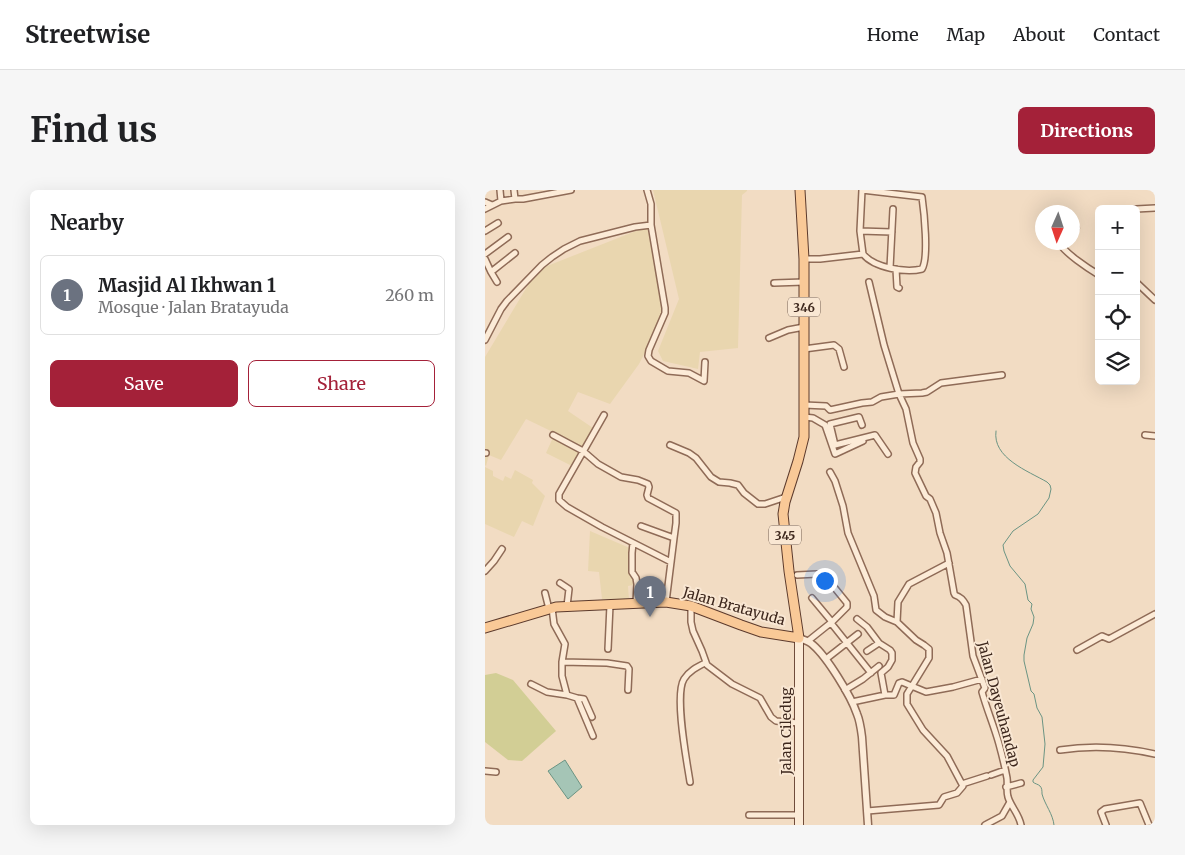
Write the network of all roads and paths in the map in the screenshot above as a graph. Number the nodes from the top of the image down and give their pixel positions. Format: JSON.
{"nodes":[{"id":1,"x":500,"y":190,"type":"edge"},
{"id":2,"x":514,"y":190,"type":"edge"},
{"id":3,"x":571,"y":190,"type":"edge"},
{"id":4,"x":647,"y":190,"type":"edge"},
{"id":5,"x":800,"y":190,"type":"edge"},
{"id":6,"x":862,"y":190,"type":"edge"},
{"id":7,"x":922,"y":190,"type":"edge"},
{"id":8,"x":922,"y":197,"type":"junction"},
{"id":9,"x":515,"y":199,"type":"junction"},
{"id":10,"x":501,"y":201,"type":"junction"},
{"id":11,"x":485,"y":202,"type":"edge"},
{"id":12,"x":492,"y":205,"type":"junction"},
{"id":13,"x":485,"y":208,"type":"edge"},
{"id":14,"x":1155,"y":208,"type":"edge"},
{"id":15,"x":893,"y":209,"type":"dead end"},
{"id":16,"x":1140,"y":209,"type":"edge"},
{"id":17,"x":498,"y":223,"type":"dead end"},
{"id":18,"x":651,"y":225,"type":"junction"},
{"id":19,"x":485,"y":231,"type":"edge"},
{"id":20,"x":860,"y":231,"type":"junction"},
{"id":21,"x":892,"y":232,"type":"junction"},
{"id":22,"x":508,"y":237,"type":"dead end"},
{"id":23,"x":1065,"y":250,"type":"edge"},
{"id":24,"x":515,"y":253,"type":"dead end"},
{"id":25,"x":485,"y":254,"type":"edge"},
{"id":26,"x":863,"y":254,"type":"junction"},
{"id":27,"x":485,"y":259,"type":"edge"},
{"id":28,"x":804,"y":260,"type":"junction"},
{"id":29,"x":890,"y":268,"type":"junction"},
{"id":30,"x":491,"y":272,"type":"junction"},
{"id":31,"x":1095,"y":273,"type":"edge"},
{"id":32,"x":497,"y":282,"type":"dead end"},
{"id":33,"x":804,"y":282,"type":"junction"},
{"id":34,"x":869,"y":282,"type":"dead end"},
{"id":35,"x":774,"y":283,"type":"dead end"},
{"id":36,"x":1140,"y":286,"type":"edge"},
{"id":37,"x":1155,"y":300,"type":"edge"},
{"id":38,"x":805,"y":326,"type":"junction"},
{"id":39,"x":769,"y":338,"type":"dead end"},
{"id":40,"x":485,"y":340,"type":"edge"},
{"id":41,"x":804,"y":349,"type":"junction"},
{"id":42,"x":705,"y":362,"type":"dead end"},
{"id":43,"x":845,"y":367,"type":"dead end"},
{"id":44,"x":1001,"y":375,"type":"dead end"},
{"id":45,"x":899,"y":394,"type":"junction"},
{"id":46,"x":804,"y":405,"type":"junction"},
{"id":47,"x":604,"y":415,"type":"dead end"},
{"id":48,"x":804,"y":425,"type":"junction"},
{"id":49,"x":827,"y":425,"type":"junction"},
{"id":50,"x":861,"y":425,"type":"dead end"},
{"id":51,"x":553,"y":435,"type":"dead end"},
{"id":52,"x":875,"y":435,"type":"junction"},
{"id":53,"x":1145,"y":435,"type":"dead end"},
{"id":54,"x":1155,"y":436,"type":"edge"},
{"id":55,"x":670,"y":445,"type":"dead end"},
{"id":56,"x":833,"y":445,"type":"junction"},
{"id":57,"x":583,"y":451,"type":"junction"},
{"id":58,"x":888,"y":454,"type":"dead end"},
{"id":59,"x":830,"y":472,"type":"dead end"},
{"id":60,"x":787,"y":497,"type":"junction"},
{"id":61,"x":641,"y":526,"type":"dead end"},
{"id":62,"x":674,"y":538,"type":"junction"},
{"id":63,"x":633,"y":542,"type":"junction"},
{"id":64,"x":502,"y":549,"type":"dead end"},
{"id":65,"x":671,"y":562,"type":"junction"},
{"id":66,"x":949,"y":563,"type":"junction"},
{"id":67,"x":485,"y":571,"type":"edge"},
{"id":68,"x":797,"y":575,"type":"dead end"},
{"id":69,"x":560,"y":583,"type":"dead end"},
{"id":70,"x":545,"y":593,"type":"dead end"},
{"id":71,"x":812,"y":598,"type":"dead end"},
{"id":72,"x":666,"y":602,"type":"junction"},
{"id":73,"x":636,"y":603,"type":"junction"},
{"id":74,"x":610,"y":604,"type":"junction"},
{"id":75,"x":567,"y":606,"type":"junction"},
{"id":76,"x":691,"y":606,"type":"junction"},
{"id":77,"x":550,"y":608,"type":"junction"},
{"id":78,"x":1155,"y":614,"type":"edge"},
{"id":79,"x":857,"y":619,"type":"dead end"},
{"id":80,"x":832,"y":622,"type":"junction"},
{"id":81,"x":897,"y":622,"type":"junction"},
{"id":82,"x":485,"y":628,"type":"edge"},
{"id":83,"x":858,"y":634,"type":"dead end"},
{"id":84,"x":799,"y":638,"type":"junction"},
{"id":85,"x":808,"y":641,"type":"junction"},
{"id":86,"x":879,"y":642,"type":"junction"},
{"id":87,"x":847,"y":643,"type":"junction"},
{"id":88,"x":608,"y":649,"type":"dead end"},
{"id":89,"x":1077,"y":650,"type":"dead end"},
{"id":90,"x":867,"y":651,"type":"dead end"},
{"id":91,"x":826,"y":659,"type":"junction"},
{"id":92,"x":562,"y":662,"type":"junction"},
{"id":93,"x":705,"y":663,"type":"junction"},
{"id":94,"x":879,"y":666,"type":"dead end"},
{"id":95,"x":871,"y":673,"type":"junction"},
{"id":96,"x":982,"y":679,"type":"junction"},
{"id":97,"x":531,"y":684,"type":"dead end"},
{"id":98,"x":909,"y":685,"type":"junction"},
{"id":99,"x":628,"y":690,"type":"dead end"},
{"id":100,"x":845,"y":690,"type":"junction"},
{"id":101,"x":885,"y":694,"type":"junction"},
{"id":102,"x":567,"y":695,"type":"junction"},
{"id":103,"x":577,"y":698,"type":"junction"},
{"id":104,"x":852,"y":702,"type":"junction"},
{"id":105,"x":592,"y":717,"type":"dead end"},
{"id":106,"x":799,"y":723,"type":"junction"},
{"id":107,"x":593,"y":736,"type":"dead end"},
{"id":108,"x":1060,"y":750,"type":"dead end"},
{"id":109,"x":1155,"y":754,"type":"edge"},
{"id":110,"x":1005,"y":770,"type":"junction"},
{"id":111,"x":485,"y":771,"type":"edge"},
{"id":112,"x":496,"y":772,"type":"dead end"},
{"id":113,"x":690,"y":782,"type":"dead end"},
{"id":114,"x":1021,"y":783,"type":"dead end"},
{"id":115,"x":1006,"y":788,"type":"junction"},
{"id":116,"x":960,"y":789,"type":"junction"},
{"id":117,"x":1010,"y":801,"type":"junction"},
{"id":118,"x":867,"y":811,"type":"junction"},
{"id":119,"x":749,"y":815,"type":"dead end"},
{"id":120,"x":799,"y":815,"type":"junction"},
{"id":121,"x":799,"y":825,"type":"edge"},
{"id":122,"x":868,"y":825,"type":"edge"},
{"id":123,"x":985,"y":825,"type":"edge"},
{"id":124,"x":1021,"y":825,"type":"edge"},
{"id":125,"x":1107,"y":825,"type":"edge"},
{"id":126,"x":1149,"y":825,"type":"edge"}],
"edges":[{"from":1,"to":10,"type":"street"},
{"from":2,"to":9,"type":"street"},
{"from":3,"to":9,"type":"street"},
{"from":4,"to":18,"type":"street"},
{"from":5,"to":28,"type":"main road","number":"346"},
{"from":6,"to":8,"type":"street"},
{"from":6,"to":20,"type":"street"},
{"from":7,"to":8,"type":"street"},
{"from":8,"to":29,"type":"street"},
{"from":9,"to":10,"type":"street"},
{"from":10,"to":12,"type":"street"},
{"from":11,"to":12,"type":"street"},
{"from":12,"to":13,"type":"street"},
{"from":14,"to":16,"type":"street"},
{"from":15,"to":21,"type":"street"},
{"from":17,"to":19,"type":"street"},
{"from":18,"to":40,"type":"street"},
{"from":18,"to":42,"type":"street"},
{"from":20,"to":21,"type":"street"},
{"from":20,"to":26,"type":"street"},
{"from":21,"to":29,"type":"street"},
{"from":22,"to":25,"type":"street"},
{"from":23,"to":31,"type":"street"},
{"from":24,"to":30,"type":"street"},
{"from":26,"to":28,"type":"street"},
{"from":26,"to":29,"type":"street"},
{"from":27,"to":30,"type":"street"},
{"from":28,"to":33,"type":"main road","number":"346"},
{"from":30,"to":32,"type":"street"},
{"from":33,"to":35,"type":"street"},
{"from":33,"to":38,"type":"main road","number":"346"},
{"from":34,"to":45,"type":"street","name":"Jalan Dayeuhandap"},
{"from":36,"to":37,"type":"street"},
{"from":38,"to":39,"type":"street"},
{"from":38,"to":41,"type":"main road","number":"346"},
{"from":41,"to":43,"type":"street"},
{"from":41,"to":46,"type":"main road","number":"346"},
{"from":44,"to":45,"type":"street"},
{"from":45,"to":46,"type":"street"},
{"from":45,"to":66,"type":"street","name":"Jalan Dayeuhandap"},
{"from":46,"to":48,"type":"main road","number":"346"},
{"from":47,"to":57,"type":"street"},
{"from":48,"to":49,"type":"street"},
{"from":48,"to":60,"type":"main road","number":"345"},
{"from":49,"to":50,"type":"street"},
{"from":49,"to":56,"type":"street"},
{"from":51,"to":57,"type":"street"},
{"from":52,"to":56,"type":"street"},
{"from":52,"to":56,"type":"street"},
{"from":52,"to":58,"type":"street"},
{"from":53,"to":54,"type":"street"},
{"from":55,"to":60,"type":"street"},
{"from":57,"to":62,"type":"street"},
{"from":57,"to":63,"type":"street"},
{"from":59,"to":81,"type":"street"},
{"from":60,"to":84,"type":"main road","number":"345"},
{"from":61,"to":62,"type":"street"},
{"from":62,"to":65,"type":"street"},
{"from":63,"to":65,"type":"street"},
{"from":63,"to":73,"type":"street"},
{"from":64,"to":67,"type":"street"},
{"from":65,"to":72,"type":"street"},
{"from":66,"to":81,"type":"street"},
{"from":66,"to":96,"type":"street","name":"Jalan Dayeuhandap"},
{"from":68,"to":80,"type":"street"},
{"from":69,"to":75,"type":"street"},
{"from":70,"to":77,"type":"street"},
{"from":71,"to":80,"type":"street"},
{"from":72,"to":73,"type":"main road","name":"Jalan Bratayuda"},
{"from":72,"to":76,"type":"main road","name":"Jalan Bratayuda"},
{"from":73,"to":74,"type":"main road","name":"Jalan Bratayuda"},
{"from":74,"to":75,"type":"main road","name":"Jalan Bratayuda"},
{"from":74,"to":88,"type":"street"},
{"from":75,"to":77,"type":"main road","name":"Jalan Bratayuda"},
{"from":76,"to":84,"type":"main road","name":"Jalan Bratayuda"},
{"from":76,"to":93,"type":"street"},
{"from":77,"to":82,"type":"main road","name":"Jalan Bratayuda"},
{"from":77,"to":92,"type":"street"},
{"from":78,"to":89,"type":"street"},
{"from":79,"to":86,"type":"street"},
{"from":80,"to":85,"type":"street"},
{"from":80,"to":87,"type":"street"},
{"from":81,"to":98,"type":"street"},
{"from":83,"to":87,"type":"street"},
{"from":84,"to":85,"type":"street"},
{"from":84,"to":106,"type":"main road","name":"Jalan Ciledug"},
{"from":85,"to":91,"type":"street"},
{"from":86,"to":90,"type":"street"},
{"from":86,"to":101,"type":"street"},
{"from":87,"to":91,"type":"street"},
{"from":87,"to":95,"type":"street"},
{"from":91,"to":100,"type":"street"},
{"from":92,"to":99,"type":"street"},
{"from":92,"to":102,"type":"street"},
{"from":93,"to":106,"type":"street"},
{"from":93,"to":113,"type":"street"},
{"from":94,"to":95,"type":"street"},
{"from":95,"to":100,"type":"street"},
{"from":96,"to":98,"type":"street"},
{"from":96,"to":110,"type":"street","name":"Jalan Dayeuhandap"},
{"from":97,"to":102,"type":"street"},
{"from":98,"to":101,"type":"street"},
{"from":98,"to":116,"type":"street"},
{"from":100,"to":104,"type":"street"},
{"from":101,"to":104,"type":"street"},
{"from":102,"to":103,"type":"street"},
{"from":103,"to":105,"type":"street"},
{"from":103,"to":107,"type":"street"},
{"from":104,"to":118,"type":"street"},
{"from":106,"to":120,"type":"main road","name":"Jalan Ciledug"},
{"from":108,"to":109,"type":"street"},
{"from":110,"to":115,"type":"street","name":"Jalan Dayeuhandap"},
{"from":110,"to":116,"type":"street"},
{"from":111,"to":112,"type":"street"},
{"from":114,"to":115,"type":"street"},
{"from":115,"to":117,"type":"street","name":"Jalan Dayeuhandap"},
{"from":116,"to":118,"type":"street"},
{"from":117,"to":123,"type":"street"},
{"from":117,"to":124,"type":"street","name":"Jalan Dayeuhandap"},
{"from":118,"to":122,"type":"street"},
{"from":119,"to":120,"type":"street"},
{"from":120,"to":121,"type":"main road","name":"Jalan Ciledug"},
{"from":125,"to":126,"type":"street"}]}
